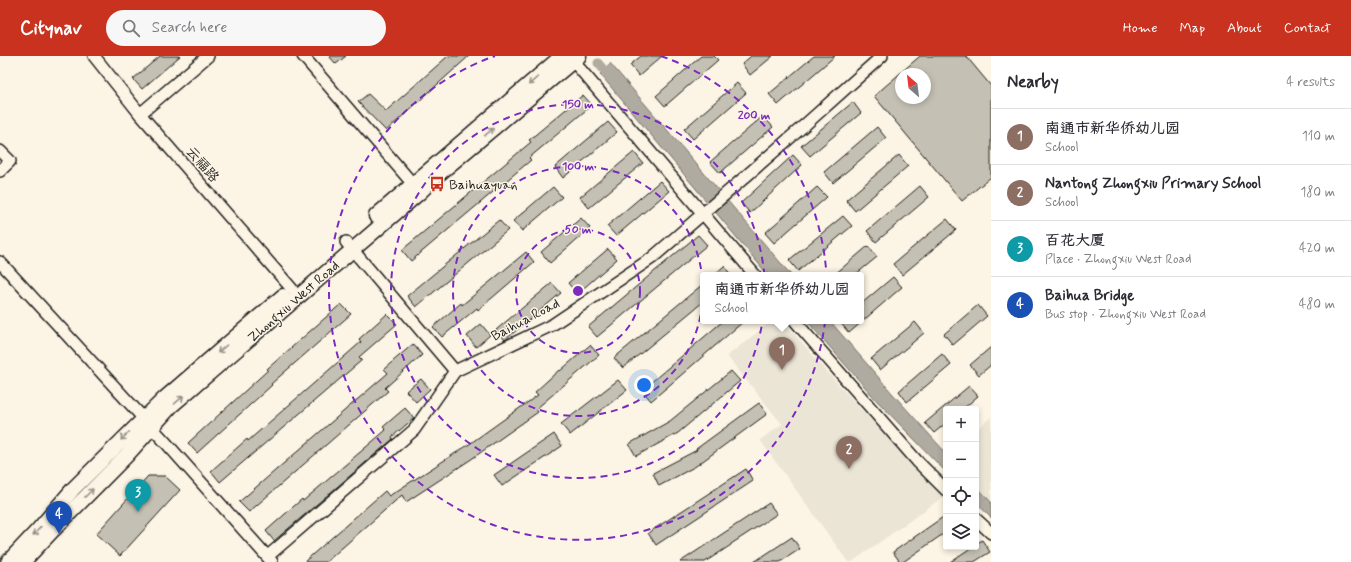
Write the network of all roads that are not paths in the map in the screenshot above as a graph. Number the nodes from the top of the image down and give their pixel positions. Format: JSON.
{"nodes":[{"id":1,"x":94,"y":56,"type":"edge"},
{"id":2,"x":208,"y":56,"type":"edge"},
{"id":3,"x":303,"y":56,"type":"edge"},
{"id":4,"x":882,"y":56,"type":"edge"},
{"id":5,"x":571,"y":57,"type":"edge"},
{"id":6,"x":140,"y":114,"type":"junction"},
{"id":7,"x":0,"y":150,"type":"edge"},
{"id":8,"x":0,"y":171,"type":"edge"},
{"id":9,"x":416,"y":188,"type":"junction"},
{"id":10,"x":705,"y":211,"type":"junction"},
{"id":11,"x":349,"y":246,"type":"junction"},
{"id":12,"x":0,"y":262,"type":"edge"},
{"id":13,"x":753,"y":272,"type":"edge"},
{"id":14,"x":292,"y":289,"type":"junction"},
{"id":15,"x":798,"y":324,"type":"edge"},
{"id":16,"x":455,"y":371,"type":"junction"},
{"id":17,"x":148,"y":423,"type":"junction"},
{"id":18,"x":943,"y":487,"type":"edge"},
{"id":19,"x":979,"y":522,"type":"edge"},
{"id":20,"x":991,"y":533,"type":"edge"},
{"id":21,"x":27,"y":555,"type":"edge"},
{"id":22,"x":270,"y":559,"type":"edge"},
{"id":23,"x":0,"y":562,"type":"edge"},
{"id":24,"x":8,"y":562,"type":"edge"}],
"edges":[{"from":1,"to":6,"type":"street","name":"云福路"},
{"from":2,"to":6,"type":"street"},
{"from":3,"to":9,"type":"street"},
{"from":4,"to":10,"type":"street","name":"Baihua Road"},
{"from":5,"to":9,"type":"main road","name":"Zhongxiu West Road"},
{"from":5,"to":10,"type":"street"},
{"from":6,"to":14,"type":"street","name":"云福路"},
{"from":7,"to":8,"type":"street"},
{"from":9,"to":11,"type":"main road","name":"Zhongxiu West Road"},
{"from":10,"to":13,"type":"street"},
{"from":10,"to":16,"type":"street","name":"Baihua Road"},
{"from":11,"to":14,"type":"main road","name":"Zhongxiu West Road"},
{"from":11,"to":16,"type":"street"},
{"from":17,"to":11,"type":"main road","name":"Zhongxiu West Road","one_way":true},
{"from":12,"to":17,"type":"street"},
{"from":14,"to":17,"type":"main road","name":"Zhongxiu West Road","one_way":true},
{"from":15,"to":18,"type":"street"},
{"from":16,"to":22,"type":"street"},
{"from":17,"to":21,"type":"main road","name":"Zhongxiu West Road"},
{"from":17,"to":22,"type":"street"},
{"from":19,"to":20,"type":"street"},
{"from":21,"to":23,"type":"main road"},
{"from":21,"to":24,"type":"main road","name":"Zhongxiu West Road"}]}
